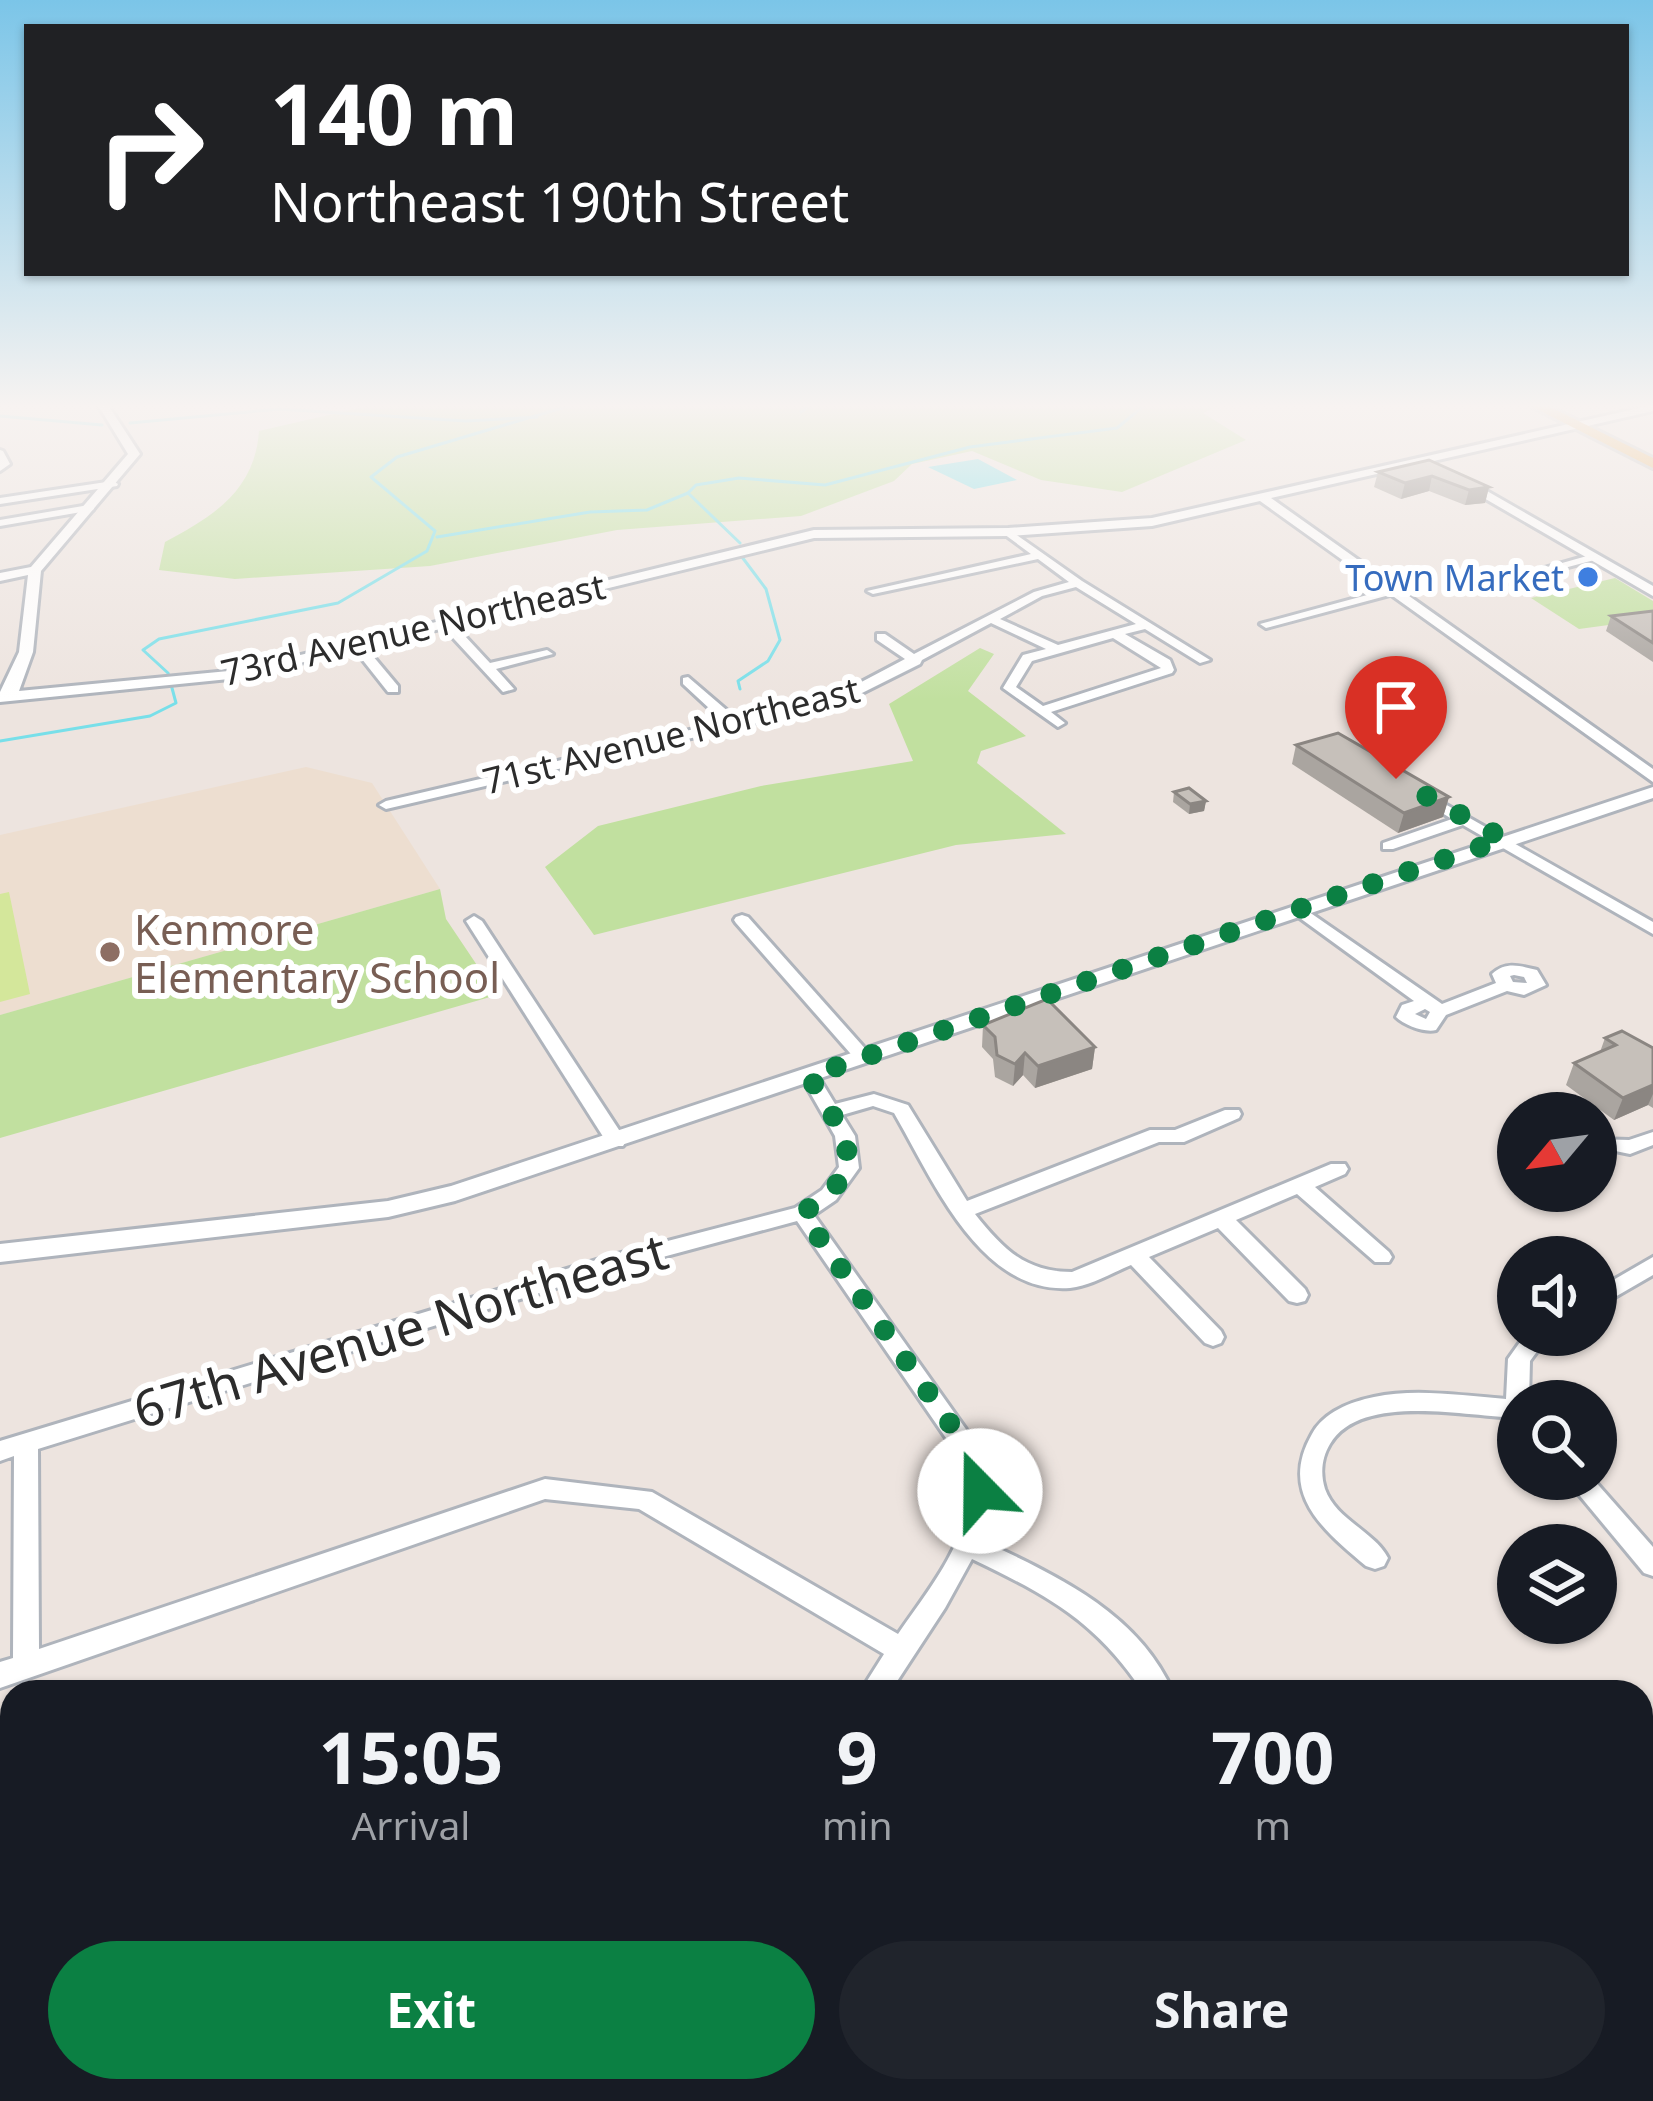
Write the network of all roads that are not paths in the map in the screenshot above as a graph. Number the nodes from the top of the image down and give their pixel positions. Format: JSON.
{"nodes":[{"id":1,"x":94,"y":503,"type":"edge"},
{"id":2,"x":1244,"y":503,"type":"edge"},
{"id":3,"x":1270,"y":503,"type":"edge"},
{"id":4,"x":1503,"y":503,"type":"edge"},
{"id":5,"x":89,"y":508,"type":"junction"},
{"id":6,"x":0,"y":523,"type":"edge"},
{"id":7,"x":1008,"y":532,"type":"junction"},
{"id":8,"x":1038,"y":556,"type":"junction"},
{"id":9,"x":1594,"y":557,"type":"junction"},
{"id":10,"x":35,"y":570,"type":"junction"},
{"id":11,"x":0,"y":577,"type":"edge"},
{"id":12,"x":1508,"y":580,"type":"dead end"},
{"id":13,"x":1078,"y":583,"type":"junction"},
{"id":14,"x":873,"y":591,"type":"dead end"},
{"id":15,"x":1393,"y":591,"type":"junction"},
{"id":16,"x":1653,"y":592,"type":"edge"},
{"id":17,"x":988,"y":621,"type":"junction"},
{"id":18,"x":447,"y":624,"type":"junction"},
{"id":19,"x":1266,"y":624,"type":"dead end"},
{"id":20,"x":1145,"y":625,"type":"junction"},
{"id":21,"x":1114,"y":633,"type":"junction"},
{"id":22,"x":881,"y":637,"type":"dead end"},
{"id":23,"x":358,"y":646,"type":"junction"},
{"id":24,"x":1050,"y":650,"type":"junction"},
{"id":25,"x":547,"y":653,"type":"dead end"},
{"id":26,"x":1204,"y":660,"type":"dead end"},
{"id":27,"x":916,"y":662,"type":"junction"},
{"id":28,"x":488,"y":667,"type":"junction"},
{"id":29,"x":688,"y":681,"type":"dead end"},
{"id":30,"x":393,"y":689,"type":"dead end"},
{"id":31,"x":508,"y":689,"type":"dead end"},
{"id":32,"x":4,"y":697,"type":"edge"},
{"id":33,"x":1041,"y":710,"type":"junction"},
{"id":34,"x":1058,"y":723,"type":"dead end"},
{"id":35,"x":735,"y":725,"type":"junction"},
{"id":36,"x":1653,"y":777,"type":"edge"},
{"id":37,"x":1406,"y":785,"type":"edge"},
{"id":38,"x":1653,"y":792,"type":"edge"},
{"id":39,"x":386,"y":805,"type":"dead end"},
{"id":40,"x":1463,"y":820,"type":"junction"},
{"id":41,"x":1504,"y":839,"type":"junction"},
{"id":42,"x":1388,"y":846,"type":"dead end"},
{"id":43,"x":1299,"y":910,"type":"junction"},
{"id":44,"x":742,"y":920,"type":"dead end"},
{"id":45,"x":474,"y":921,"type":"dead end"},
{"id":46,"x":1653,"y":929,"type":"edge"},
{"id":47,"x":1506,"y":985,"type":"dead end"},
{"id":48,"x":863,"y":1057,"type":"junction"},
{"id":49,"x":809,"y":1076,"type":"junction"},
{"id":50,"x":832,"y":1111,"type":"junction"},
{"id":51,"x":1232,"y":1114,"type":"dead end"},
{"id":52,"x":1653,"y":1138,"type":"edge"},
{"id":53,"x":616,"y":1141,"type":"junction"},
{"id":54,"x":1617,"y":1146,"type":"edge"},
{"id":55,"x":1338,"y":1169,"type":"dead end"},
{"id":56,"x":1300,"y":1185,"type":"junction"},
{"id":57,"x":964,"y":1210,"type":"junction"},
{"id":58,"x":802,"y":1213,"type":"junction"},
{"id":59,"x":1221,"y":1218,"type":"junction"},
{"id":60,"x":0,"y":1253,"type":"edge"},
{"id":61,"x":1134,"y":1255,"type":"junction"},
{"id":62,"x":1382,"y":1257,"type":"dead end"},
{"id":63,"x":1653,"y":1265,"type":"edge"},
{"id":64,"x":1617,"y":1287,"type":"edge"},
{"id":65,"x":1297,"y":1295,"type":"dead end"},
{"id":66,"x":1213,"y":1337,"type":"dead end"},
{"id":67,"x":1497,"y":1409,"type":"edge"},
{"id":68,"x":26,"y":1442,"type":"junction"},
{"id":69,"x":0,"y":1451,"type":"edge"},
{"id":70,"x":1596,"y":1500,"type":"edge"},
{"id":71,"x":967,"y":1545,"type":"junction"},
{"id":72,"x":1375,"y":1558,"type":"dead end"},
{"id":73,"x":1653,"y":1565,"type":"edge"},
{"id":74,"x":901,"y":1650,"type":"junction"},
{"id":75,"x":26,"y":1665,"type":"junction"},
{"id":76,"x":0,"y":1675,"type":"edge"},
{"id":77,"x":882,"y":1680,"type":"edge"},
{"id":78,"x":1150,"y":1680,"type":"edge"}],
"edges":[{"from":1,"to":5,"type":"street"},
{"from":2,"to":7,"type":"street","name":"73rd Avenue Northeast"},
{"from":3,"to":15,"type":"street"},
{"from":4,"to":9,"type":"street"},
{"from":5,"to":6,"type":"street"},
{"from":5,"to":10,"type":"street"},
{"from":7,"to":8,"type":"street"},
{"from":7,"to":18,"type":"street","name":"73rd Avenue Northeast"},
{"from":8,"to":13,"type":"street"},
{"from":8,"to":14,"type":"street"},
{"from":9,"to":12,"type":"street"},
{"from":9,"to":16,"type":"street"},
{"from":10,"to":11,"type":"street"},
{"from":10,"to":32,"type":"street"},
{"from":13,"to":17,"type":"street","name":"71st Avenue Northeast"},
{"from":13,"to":20,"type":"street"},
{"from":15,"to":19,"type":"street"},
{"from":15,"to":36,"type":"street"},
{"from":17,"to":24,"type":"street"},
{"from":17,"to":27,"type":"street","name":"71st Avenue Northeast"},
{"from":18,"to":23,"type":"street","name":"73rd Avenue Northeast"},
{"from":18,"to":28,"type":"street"},
{"from":20,"to":21,"type":"street"},
{"from":20,"to":26,"type":"street"},
{"from":21,"to":24,"type":"street"},
{"from":21,"to":33,"type":"street"},
{"from":22,"to":27,"type":"street"},
{"from":23,"to":30,"type":"street"},
{"from":23,"to":32,"type":"street","name":"73rd Avenue Northeast"},
{"from":24,"to":33,"type":"street"},
{"from":25,"to":28,"type":"street"},
{"from":27,"to":35,"type":"street","name":"71st Avenue Northeast"},
{"from":28,"to":31,"type":"street"},
{"from":29,"to":35,"type":"street"},
{"from":33,"to":34,"type":"street"},
{"from":35,"to":39,"type":"street","name":"71st Avenue Northeast"},
{"from":37,"to":40,"type":"street"},
{"from":38,"to":41,"type":"street"},
{"from":40,"to":41,"type":"street"},
{"from":40,"to":42,"type":"street"},
{"from":41,"to":43,"type":"street"},
{"from":41,"to":46,"type":"street"},
{"from":43,"to":47,"type":"street"},
{"from":43,"to":48,"type":"street"},
{"from":44,"to":48,"type":"street"},
{"from":45,"to":53,"type":"street"},
{"from":48,"to":49,"type":"street"},
{"from":49,"to":50,"type":"street"},
{"from":49,"to":53,"type":"street"},
{"from":50,"to":57,"type":"street"},
{"from":50,"to":58,"type":"street"},
{"from":51,"to":57,"type":"street"},
{"from":52,"to":54,"type":"street"},
{"from":53,"to":60,"type":"street"},
{"from":55,"to":56,"type":"street"},
{"from":56,"to":59,"type":"street"},
{"from":56,"to":62,"type":"street"},
{"from":57,"to":61,"type":"street"},
{"from":58,"to":68,"type":"street","name":"67th Avenue Northeast"},
{"from":58,"to":71,"type":"street"},
{"from":59,"to":61,"type":"street"},
{"from":59,"to":65,"type":"street"},
{"from":61,"to":66,"type":"street"},
{"from":63,"to":64,"type":"street"},
{"from":67,"to":72,"type":"street"},
{"from":68,"to":69,"type":"street","name":"67th Avenue Northeast"},
{"from":68,"to":75,"type":"street"},
{"from":70,"to":73,"type":"street"},
{"from":71,"to":74,"type":"street"},
{"from":71,"to":78,"type":"street"},
{"from":74,"to":75,"type":"street"},
{"from":74,"to":77,"type":"street"},
{"from":75,"to":76,"type":"street"}]}
